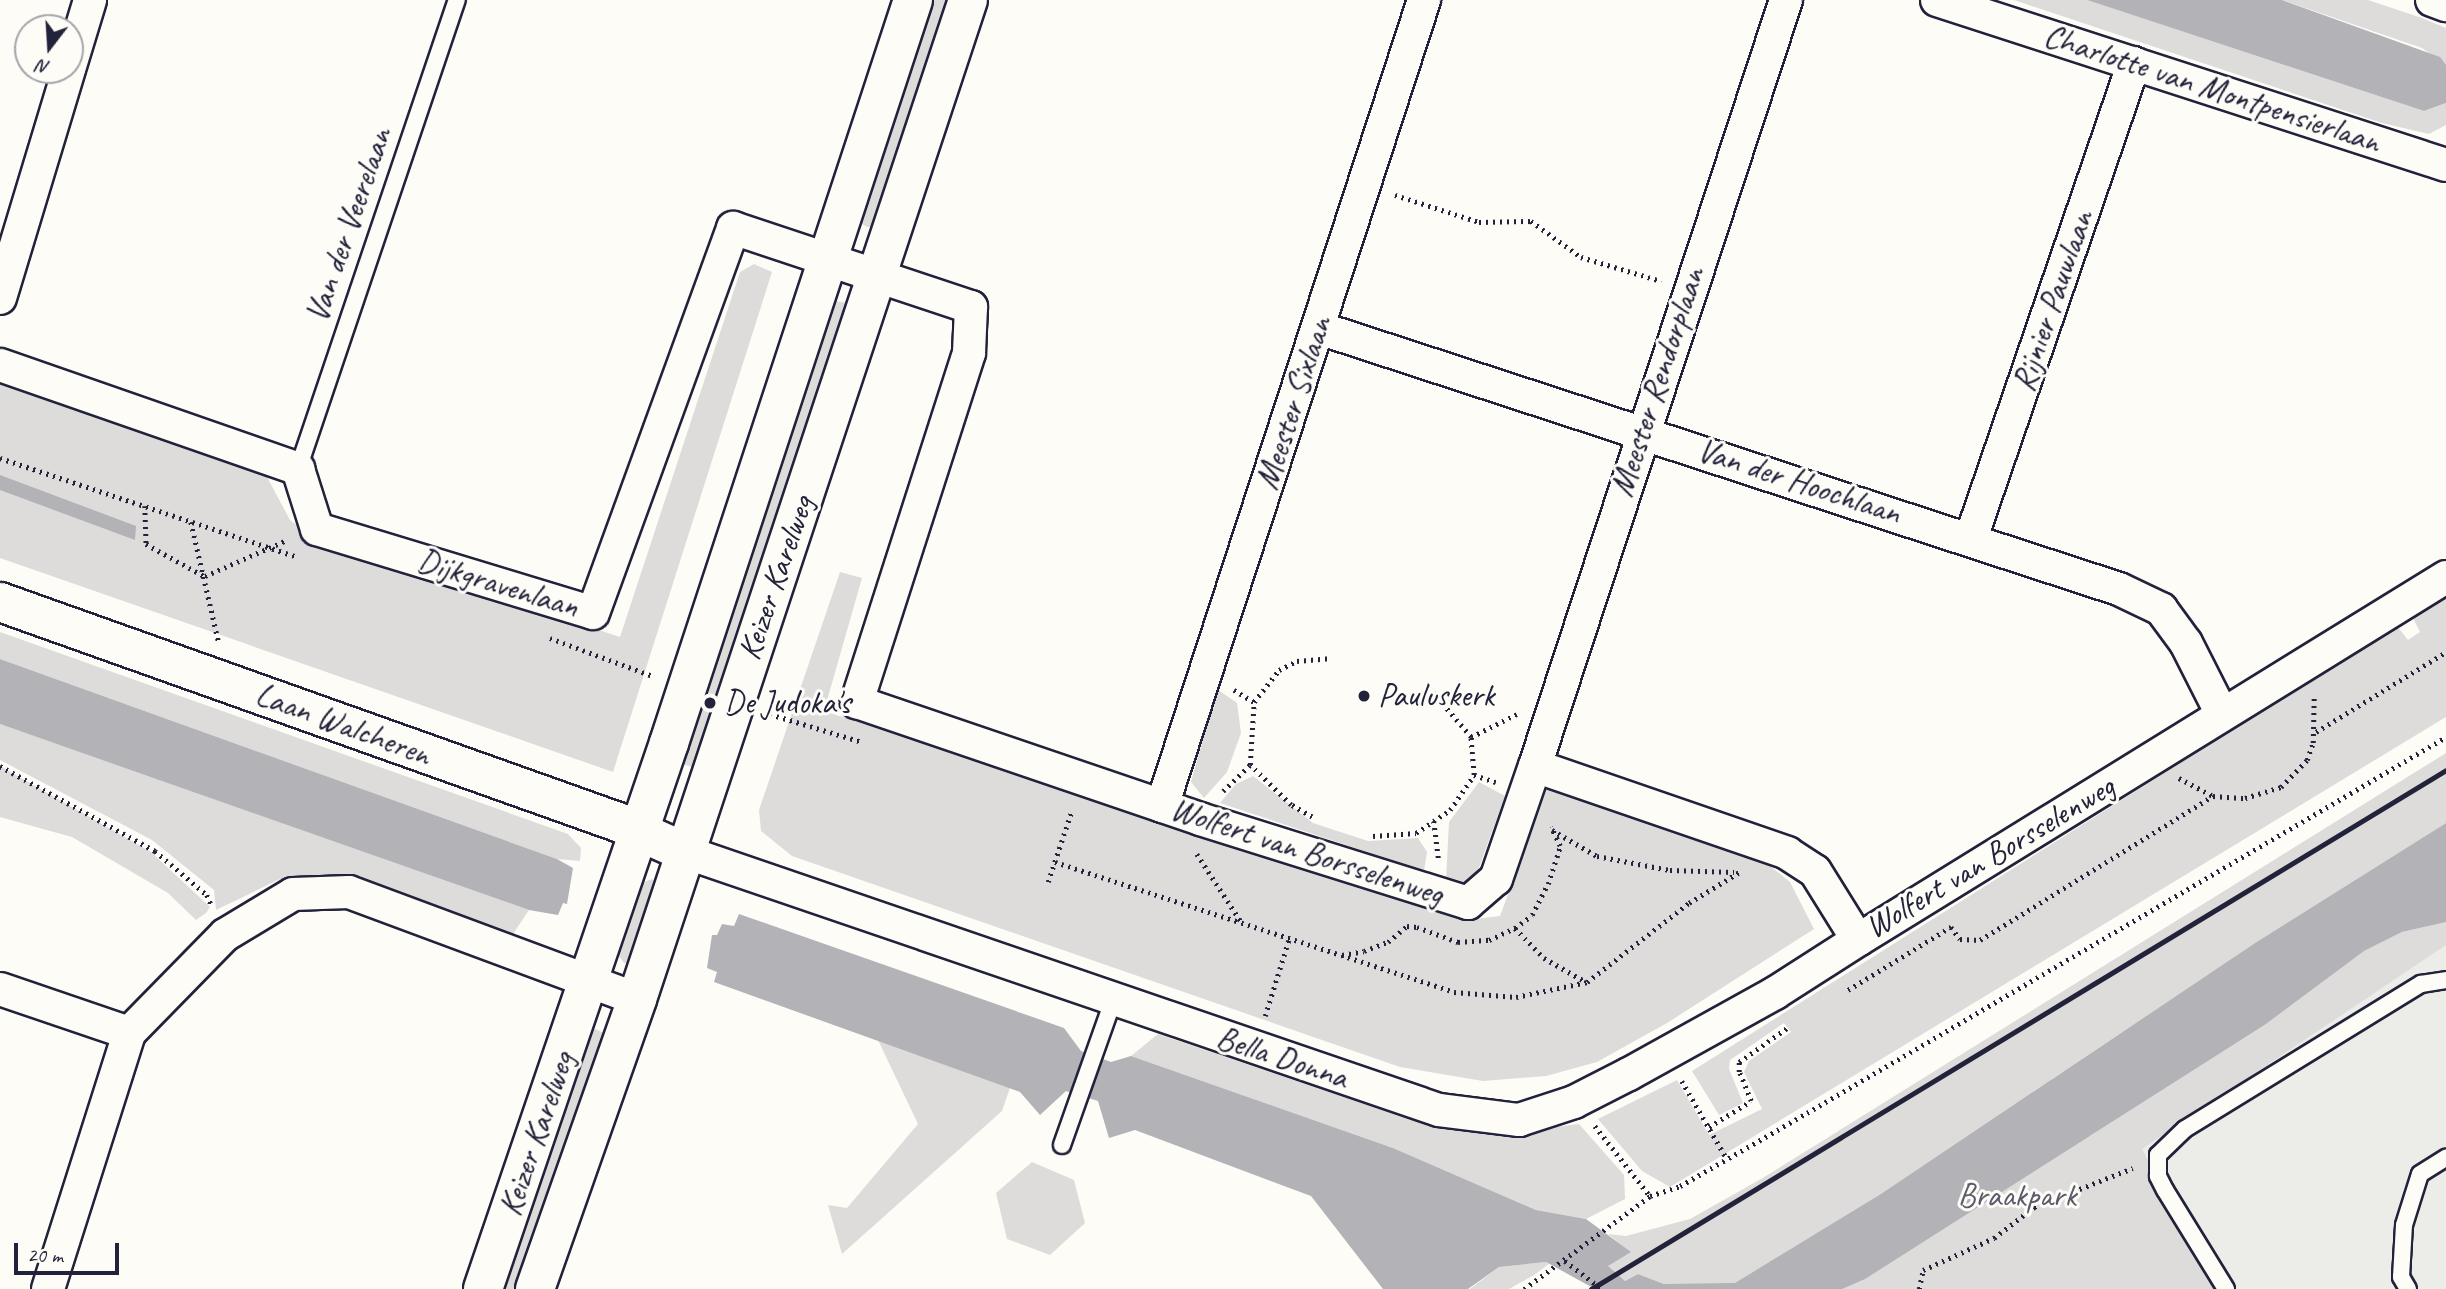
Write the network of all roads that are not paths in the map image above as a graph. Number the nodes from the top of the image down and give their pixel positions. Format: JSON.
{"nodes":[{"id":1,"x":90,"y":0,"type":"edge"},
{"id":2,"x":457,"y":0,"type":"edge"},
{"id":3,"x":913,"y":0,"type":"edge"},
{"id":4,"x":968,"y":0,"type":"edge"},
{"id":5,"x":1424,"y":0,"type":"edge"},
{"id":6,"x":1786,"y":0,"type":"edge"},
{"id":7,"x":1937,"y":0,"type":"edge"},
{"id":8,"x":2432,"y":0,"type":"edge"},
{"id":9,"x":2446,"y":5,"type":"edge"},
{"id":10,"x":84,"y":19,"type":"edge"},
{"id":11,"x":2134,"y":64,"type":"junction"},
{"id":12,"x":64,"y":84,"type":"edge"},
{"id":13,"x":2446,"y":164,"type":"edge"},
{"id":14,"x":828,"y":259,"type":"junction"},
{"id":15,"x":877,"y":277,"type":"junction"},
{"id":16,"x":0,"y":298,"type":"edge"},
{"id":17,"x":1319,"y":328,"type":"junction"},
{"id":18,"x":0,"y":365,"type":"edge"},
{"id":19,"x":1642,"y":430,"type":"junction"},
{"id":20,"x":298,"y":469,"type":"junction"},
{"id":21,"x":1971,"y":538,"type":"junction"},
{"id":22,"x":2446,"y":577,"type":"edge"},
{"id":23,"x":0,"y":602,"type":"edge"},
{"id":24,"x":2221,"y":712,"type":"junction"},
{"id":25,"x":1535,"y":766,"type":"junction"},
{"id":26,"x":1162,"y":806,"type":"junction"},
{"id":27,"x":640,"y":831,"type":"junction"},
{"id":28,"x":685,"y":852,"type":"junction"},
{"id":29,"x":1858,"y":940,"type":"junction"},
{"id":30,"x":591,"y":979,"type":"junction"},
{"id":31,"x":2446,"y":980,"type":"edge"},
{"id":32,"x":0,"y":989,"type":"edge"},
{"id":33,"x":637,"y":999,"type":"junction"},
{"id":34,"x":1113,"y":1000,"type":"junction"},
{"id":35,"x":129,"y":1033,"type":"junction"},
{"id":36,"x":1062,"y":1145,"type":"dead end"},
{"id":37,"x":2446,"y":1158,"type":"edge"},
{"id":38,"x":48,"y":1289,"type":"edge"},
{"id":39,"x":483,"y":1289,"type":"edge"},
{"id":40,"x":535,"y":1289,"type":"edge"},
{"id":41,"x":2226,"y":1289,"type":"edge"},
{"id":42,"x":2408,"y":1289,"type":"edge"}],
"edges":[{"from":1,"to":10,"type":"street"},
{"from":2,"to":20,"type":"lane","name":"Van der Veerelaan"},
{"from":3,"to":14,"type":"main road","name":"Keizer Karelweg"},
{"from":4,"to":15,"type":"main road","name":"Keizer Karelweg"},
{"from":5,"to":17,"type":"street","name":"Meester Sixlaan"},
{"from":6,"to":19,"type":"street","name":"Meester Rendorplaan"},
{"from":7,"to":11,"type":"street","name":"Charlotte van Montpensierlaan"},
{"from":8,"to":9,"type":"street"},
{"from":11,"to":13,"type":"street","name":"Charlotte van Montpensierlaan"},
{"from":11,"to":21,"type":"street","name":"Rijnier Pauwlaan"},
{"from":12,"to":16,"type":"street"},
{"from":14,"to":15,"type":"street"},
{"from":14,"to":20,"type":"street","name":"Dijkgravenlaan"},
{"from":14,"to":27,"type":"main road","name":"Keizer Karelweg"},
{"from":15,"to":26,"type":"street","name":"Wolfert van Borsselenweg"},
{"from":15,"to":28,"type":"main road","name":"Keizer Karelweg"},
{"from":17,"to":19,"type":"street","name":"Van der Hoochlaan"},
{"from":17,"to":26,"type":"street","name":"Meester Sixlaan"},
{"from":18,"to":20,"type":"street"},
{"from":19,"to":21,"type":"street","name":"Van der Hoochlaan"},
{"from":19,"to":25,"type":"street","name":"Meester Rendorplaan"},
{"from":21,"to":24,"type":"street","name":"Van der Hoochlaan"},
{"from":22,"to":24,"type":"street","name":"Wolfert van Borsselenweg"},
{"from":23,"to":27,"type":"main road","name":"Laan Walcheren"},
{"from":24,"to":29,"type":"street","name":"Wolfert van Borsselenweg"},
{"from":25,"to":26,"type":"street","name":"Wolfert van Borsselenweg"},
{"from":25,"to":29,"type":"street","name":"Wolfert van Borsselenweg"},
{"from":27,"to":28,"type":"main road","name":"Laan Walcheren"},
{"from":27,"to":30,"type":"main road","name":"Keizer Karelweg"},
{"from":28,"to":33,"type":"main road","name":"Keizer Karelweg"},
{"from":28,"to":34,"type":"street","name":"Bella Donna"},
{"from":29,"to":34,"type":"street","name":"Bella Donna"},
{"from":30,"to":33,"type":"street"},
{"from":30,"to":35,"type":"street"},
{"from":30,"to":39,"type":"main road","name":"Keizer Karelweg"},
{"from":31,"to":41,"type":"lane"},
{"from":32,"to":35,"type":"street"},
{"from":33,"to":40,"type":"main road","name":"Keizer Karelweg"},
{"from":34,"to":36,"type":"lane"},
{"from":35,"to":38,"type":"street"},
{"from":37,"to":42,"type":"lane"}]}
